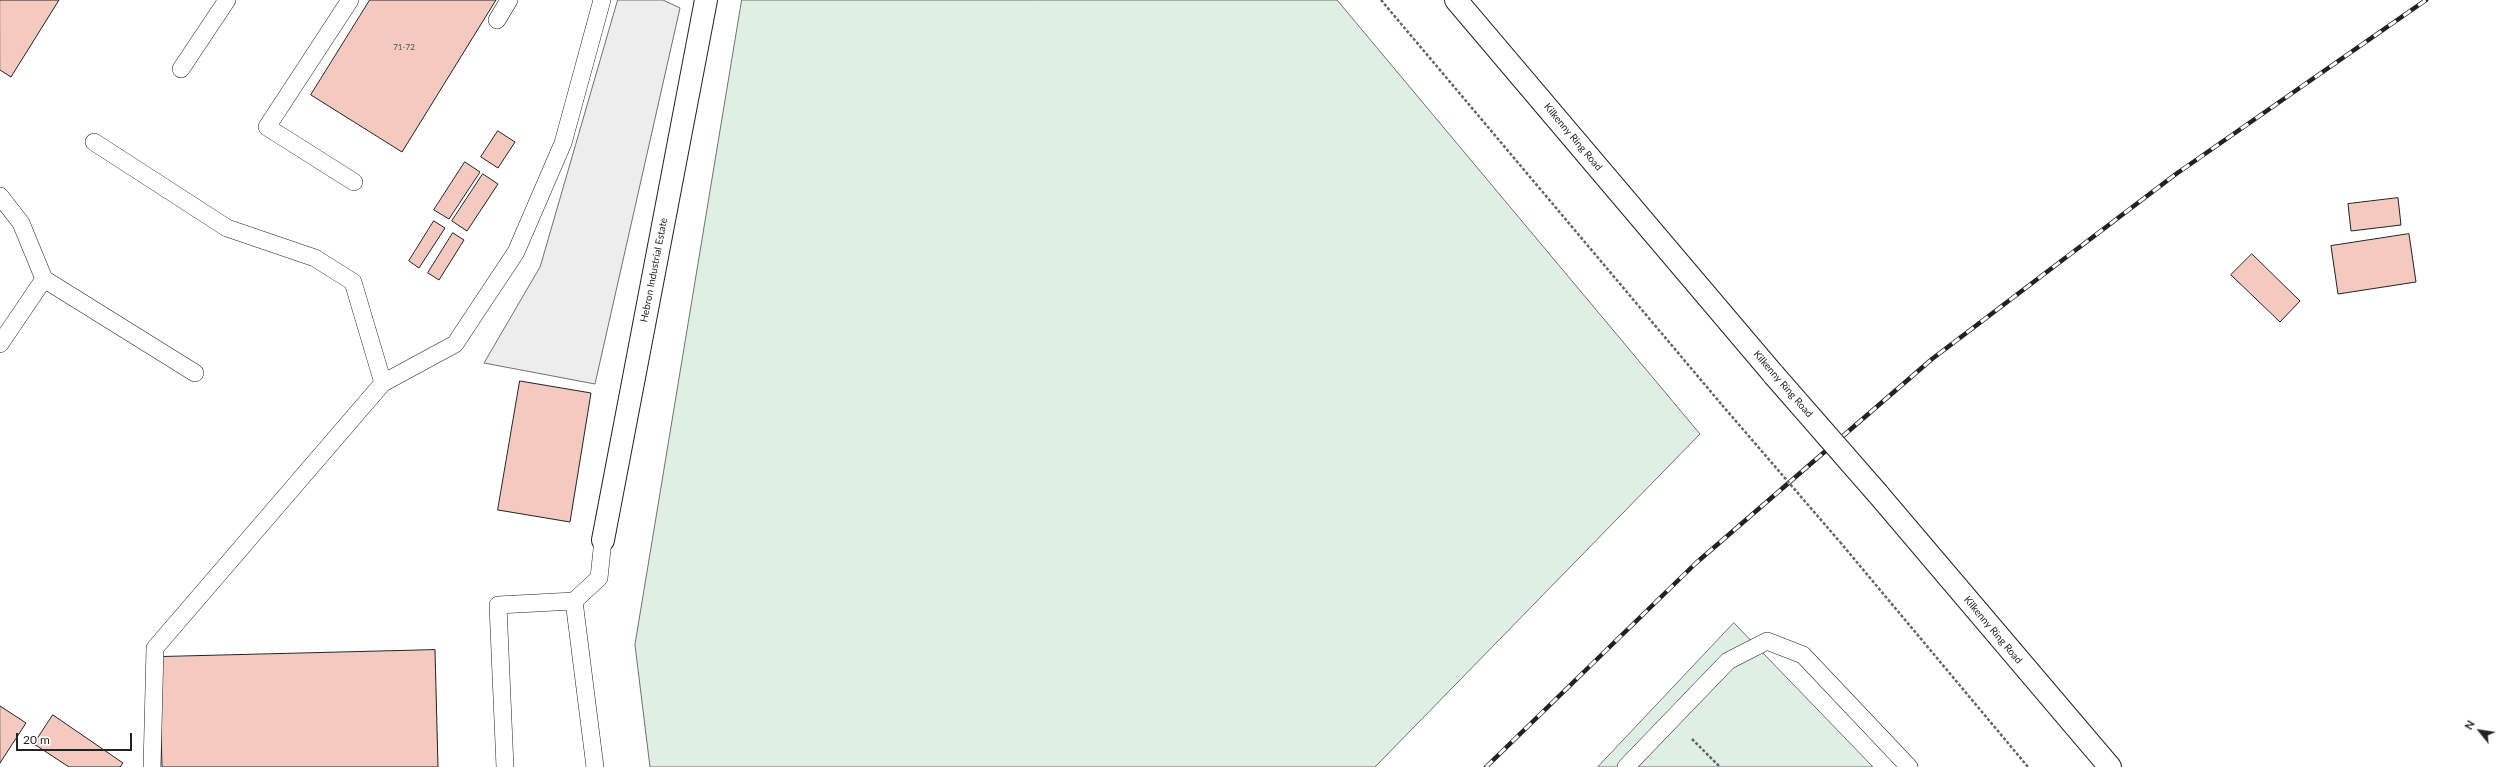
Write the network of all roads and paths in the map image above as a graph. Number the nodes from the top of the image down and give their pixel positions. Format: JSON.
{"nodes":[{"id":1,"x":227,"y":0,"type":"edge"},
{"id":2,"x":350,"y":0,"type":"edge"},
{"id":3,"x":509,"y":0,"type":"edge"},
{"id":4,"x":602,"y":0,"type":"edge"},
{"id":5,"x":706,"y":0,"type":"edge"},
{"id":6,"x":1381,"y":0,"type":"edge"},
{"id":7,"x":1456,"y":0,"type":"edge"},
{"id":8,"x":497,"y":20,"type":"dead end"},
{"id":9,"x":181,"y":69,"type":"dead end"},
{"id":10,"x":94,"y":142,"type":"dead end"},
{"id":11,"x":354,"y":182,"type":"dead end"},
{"id":12,"x":0,"y":196,"type":"edge"},
{"id":13,"x":44,"y":279,"type":"junction"},
{"id":14,"x":0,"y":344,"type":"edge"},
{"id":15,"x":195,"y":373,"type":"dead end"},
{"id":16,"x":383,"y":383,"type":"junction"},
{"id":17,"x":603,"y":540,"type":"joint"},
{"id":18,"x":574,"y":601,"type":"junction"},
{"id":19,"x":1672,"y":719,"type":"junction"},
{"id":20,"x":152,"y":767,"type":"edge"},
{"id":21,"x":505,"y":767,"type":"edge"},
{"id":22,"x":595,"y":767,"type":"edge"},
{"id":23,"x":1626,"y":767,"type":"edge"},
{"id":24,"x":1720,"y":767,"type":"edge"},
{"id":25,"x":1909,"y":767,"type":"edge"},
{"id":26,"x":2028,"y":767,"type":"edge"},
{"id":27,"x":2110,"y":767,"type":"edge"}],
"edges":[{"from":1,"to":9,"type":"lane"},
{"from":2,"to":11,"type":"lane"},
{"from":3,"to":8,"type":"lane"},
{"from":4,"to":16,"type":"lane"},
{"from":5,"to":17,"type":"main road","name":"Hebron Industrial Estate"},
{"from":6,"to":26,"type":"path","bridge":true},
{"from":7,"to":27,"type":"main road","name":"Kilkenny Ring Road","bridge":true},
{"from":10,"to":16,"type":"lane"},
{"from":12,"to":13,"type":"lane"},
{"from":13,"to":14,"type":"lane"},
{"from":13,"to":15,"type":"lane"},
{"from":16,"to":20,"type":"lane"},
{"from":17,"to":18,"type":"lane"},
{"from":18,"to":21,"type":"lane"},
{"from":18,"to":22,"type":"lane"},
{"from":19,"to":23,"type":"lane"},
{"from":19,"to":24,"type":"path"},
{"from":19,"to":25,"type":"lane"}]}
